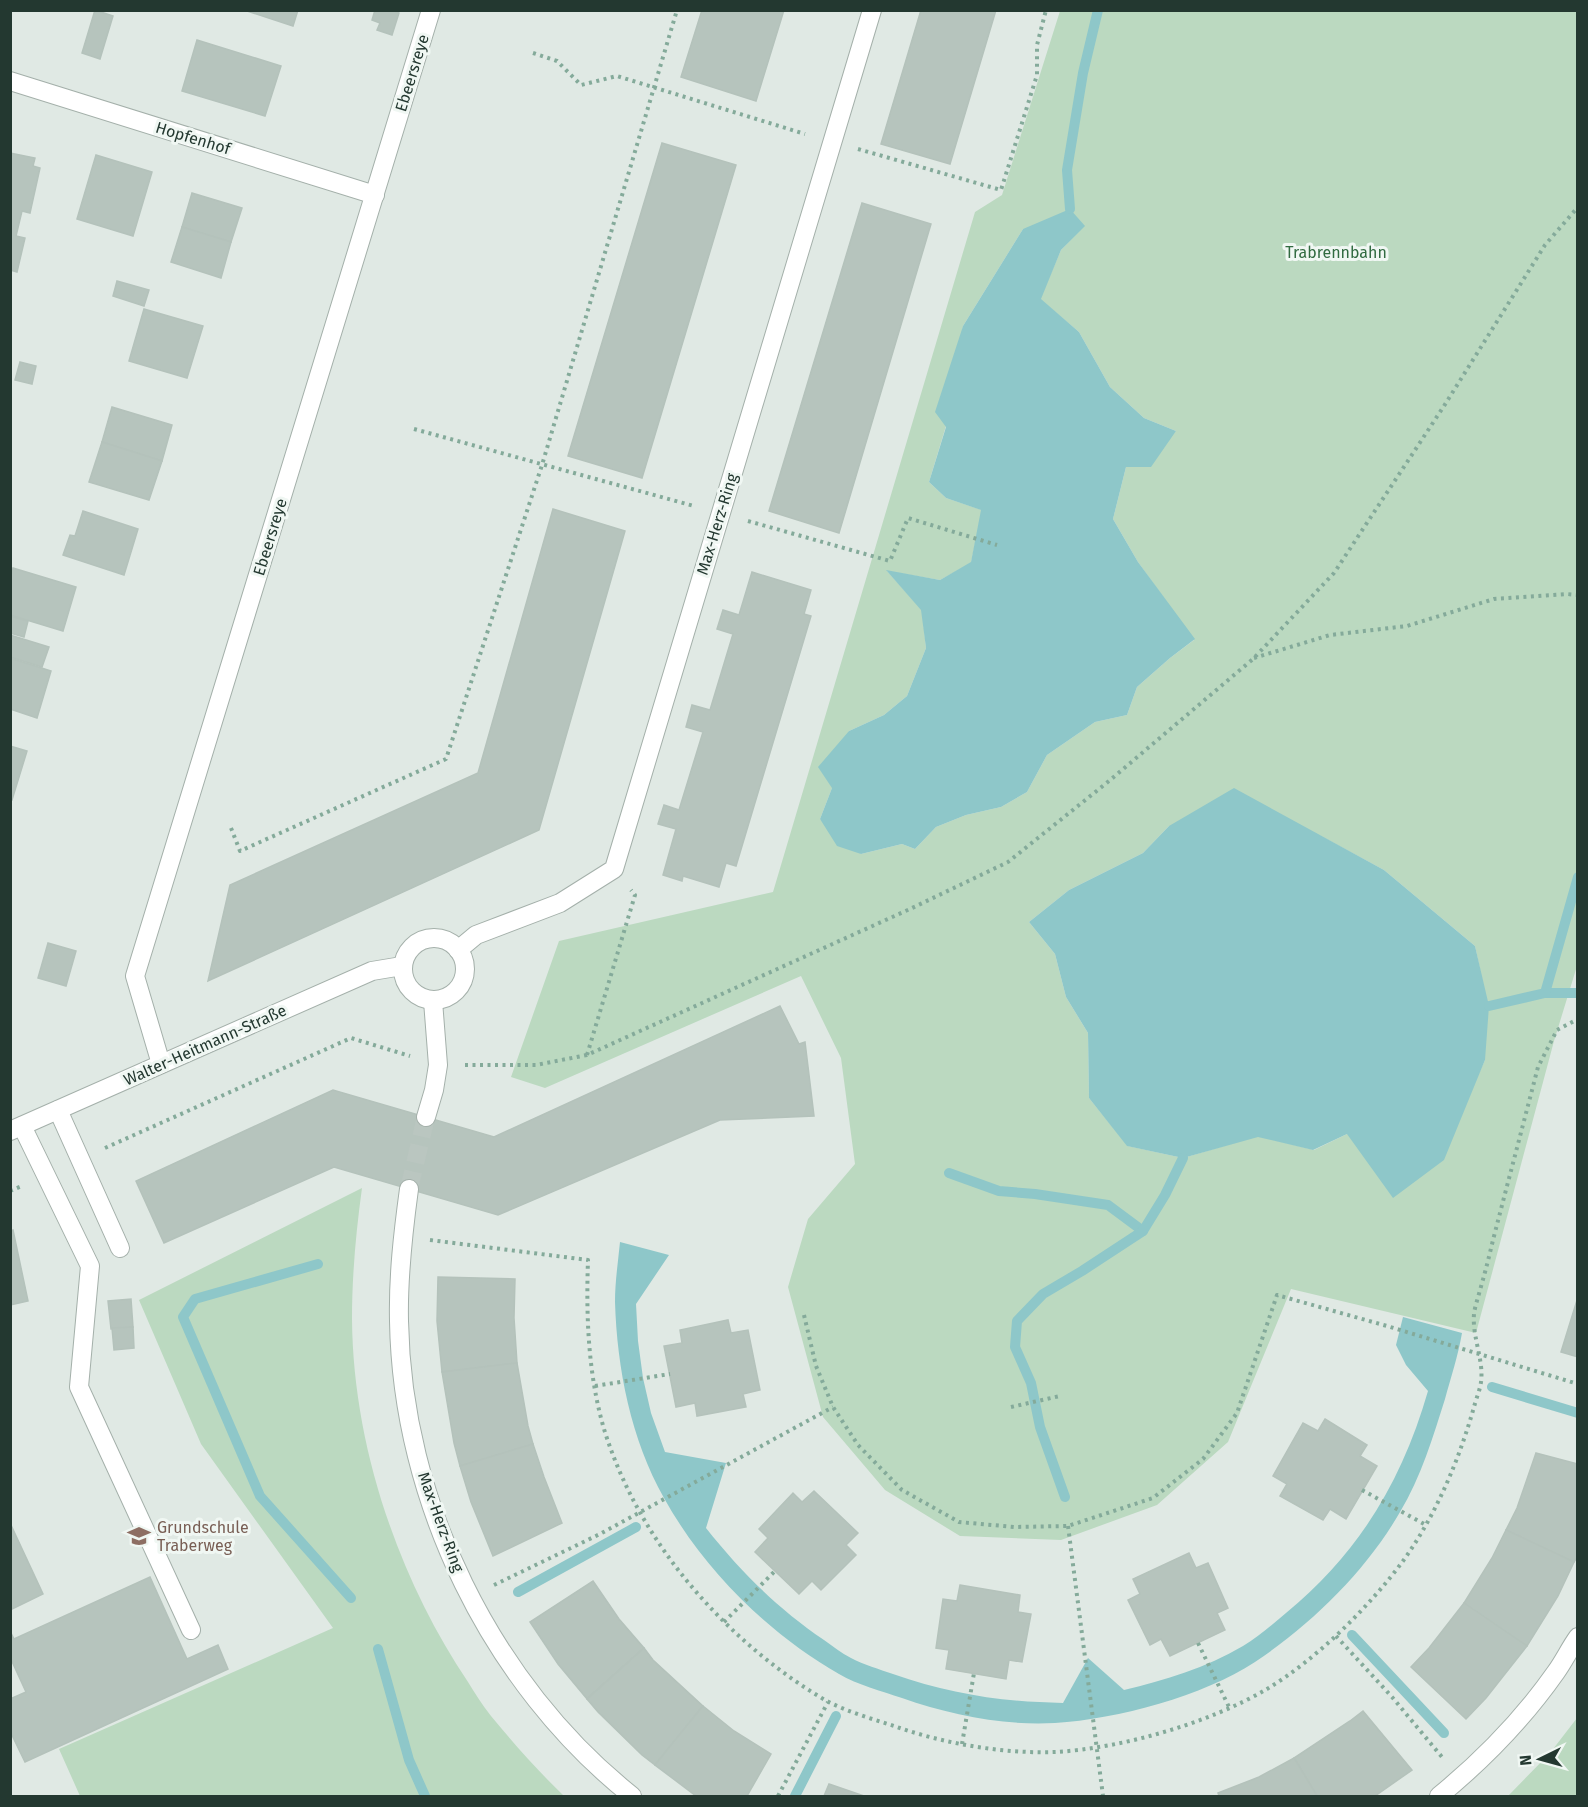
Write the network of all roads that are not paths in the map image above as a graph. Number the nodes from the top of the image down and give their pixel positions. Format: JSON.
{"nodes":[{"id":1,"x":431,"y":10,"type":"edge"},
{"id":2,"x":872,"y":10,"type":"edge"},
{"id":3,"x":10,"y":81,"type":"edge"},
{"id":4,"x":375,"y":195,"type":"junction"},
{"id":5,"x":458,"y":950,"type":"junction"},
{"id":6,"x":402,"y":966,"type":"junction"},
{"id":7,"x":433,"y":1001,"type":"junction"},
{"id":8,"x":161,"y":1064,"type":"junction"},
{"id":9,"x":58,"y":1110,"type":"junction"},
{"id":10,"x":426,"y":1117,"type":"tunnel mouth"},
{"id":11,"x":16,"y":1128,"type":"edge"},
{"id":12,"x":409,"y":1189,"type":"tunnel mouth"},
{"id":13,"x":120,"y":1248,"type":"dead end"},
{"id":14,"x":192,"y":1630,"type":"dead end"},
{"id":15,"x":1578,"y":1637,"type":"edge"},
{"id":16,"x":632,"y":1797,"type":"edge"},
{"id":17,"x":1439,"y":1797,"type":"edge"}],
"edges":[{"from":1,"to":4,"type":"street","name":"Ebeersreye"},
{"from":2,"to":5,"type":"street","name":"Max-Herz-Ring"},
{"from":3,"to":4,"type":"street","name":"Hopfenhof"},
{"from":4,"to":8,"type":"street","name":"Ebeersreye"},
{"from":5,"to":6,"type":"street"},
{"from":5,"to":7,"type":"street"},
{"from":6,"to":7,"type":"street"},
{"from":6,"to":8,"type":"street","name":"Walter-Heitmann-Straße"},
{"from":7,"to":10,"type":"street"},
{"from":8,"to":9,"type":"street","name":"Walter-Heitmann-Straße"},
{"from":9,"to":11,"type":"street","name":"Walter-Heitmann-Straße"},
{"from":9,"to":13,"type":"street"},
{"from":11,"to":14,"type":"street"},
{"from":12,"to":16,"type":"street","name":"Max-Herz-Ring"},
{"from":15,"to":17,"type":"street"}]}
